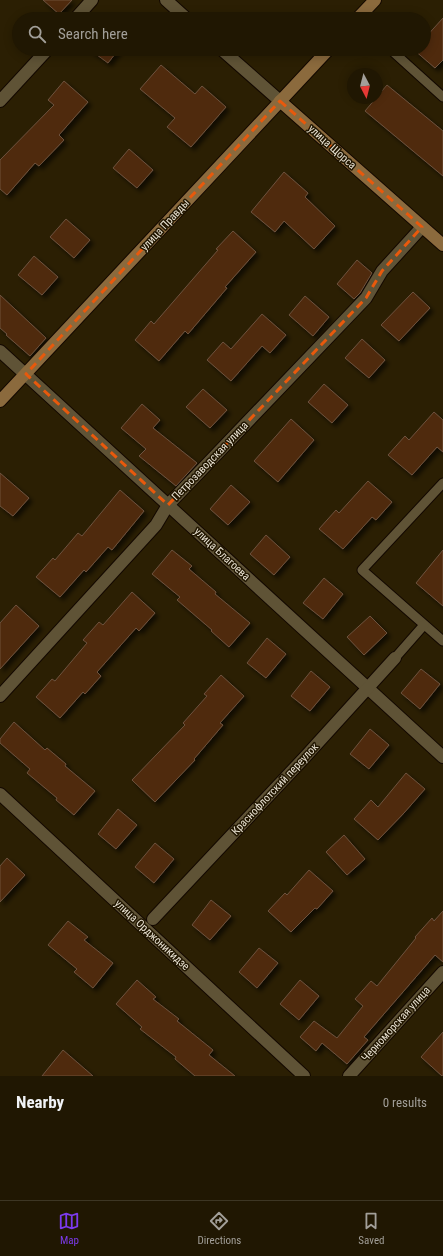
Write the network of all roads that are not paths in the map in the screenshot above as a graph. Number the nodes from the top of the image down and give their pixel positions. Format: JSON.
{"nodes":[{"id":1,"x":92,"y":0,"type":"edge"},
{"id":2,"x":166,"y":0,"type":"edge"},
{"id":3,"x":375,"y":0,"type":"edge"},
{"id":4,"x":81,"y":12,"type":"edge"},
{"id":5,"x":179,"y":12,"type":"edge"},
{"id":6,"x":364,"y":12,"type":"edge"},
{"id":7,"x":42,"y":56,"type":"edge"},
{"id":8,"x":229,"y":56,"type":"edge"},
{"id":9,"x":322,"y":56,"type":"edge"},
{"id":10,"x":398,"y":56,"type":"edge"},
{"id":11,"x":443,"y":97,"type":"edge"},
{"id":12,"x":280,"y":101,"type":"junction"},
{"id":13,"x":0,"y":102,"type":"edge"},
{"id":14,"x":422,"y":227,"type":"junction"},
{"id":15,"x":443,"y":245,"type":"edge"},
{"id":16,"x":0,"y":351,"type":"edge"},
{"id":17,"x":26,"y":374,"type":"junction"},
{"id":18,"x":0,"y":401,"type":"edge"},
{"id":19,"x":443,"y":483,"type":"edge"},
{"id":20,"x":168,"y":504,"type":"junction"},
{"id":21,"x":424,"y":625,"type":"junction"},
{"id":22,"x":443,"y":641,"type":"edge"},
{"id":23,"x":395,"y":658,"type":"joint"},
{"id":24,"x":368,"y":688,"type":"junction"},
{"id":25,"x":0,"y":696,"type":"edge"},
{"id":26,"x":443,"y":757,"type":"edge"},
{"id":27,"x":0,"y":794,"type":"edge"},
{"id":28,"x":153,"y":919,"type":"dead end"},
{"id":29,"x":443,"y":972,"type":"edge"},
{"id":30,"x":304,"y":1076,"type":"edge"},
{"id":31,"x":349,"y":1076,"type":"edge"}],
"edges":[{"from":1,"to":4,"type":"street"},
{"from":2,"to":5,"type":"street"},
{"from":3,"to":6,"type":"street"},
{"from":7,"to":13,"type":"street"},
{"from":8,"to":12,"type":"street","name":"улица Щорса"},
{"from":9,"to":12,"type":"street","name":"улица Правды"},
{"from":10,"to":11,"type":"lane"},
{"from":12,"to":14,"type":"street","name":"улица Щорса"},
{"from":12,"to":17,"type":"street","name":"улица Правды"},
{"from":14,"to":15,"type":"street","name":"улица Щорса"},
{"from":14,"to":20,"type":"street","name":"Петрозаводская улица"},
{"from":16,"to":17,"type":"street","name":"улица Благоева"},
{"from":17,"to":18,"type":"street","name":"улица Правды"},
{"from":17,"to":20,"type":"street","name":"улица Благоева"},
{"from":19,"to":21,"type":"lane"},
{"from":20,"to":24,"type":"street","name":"улица Благоева"},
{"from":20,"to":25,"type":"street","name":"Петрозаводская улица"},
{"from":21,"to":22,"type":"lane"},
{"from":21,"to":23,"type":"lane"},
{"from":23,"to":24,"type":"street","name":"Краснофлотский переулок"},
{"from":24,"to":26,"type":"street","name":"улица Благоева"},
{"from":24,"to":28,"type":"street","name":"Краснофлотский переулок"},
{"from":27,"to":30,"type":"street","name":"улица Орджоникидзе"},
{"from":29,"to":31,"type":"street","name":"Черноморская улица"}]}
